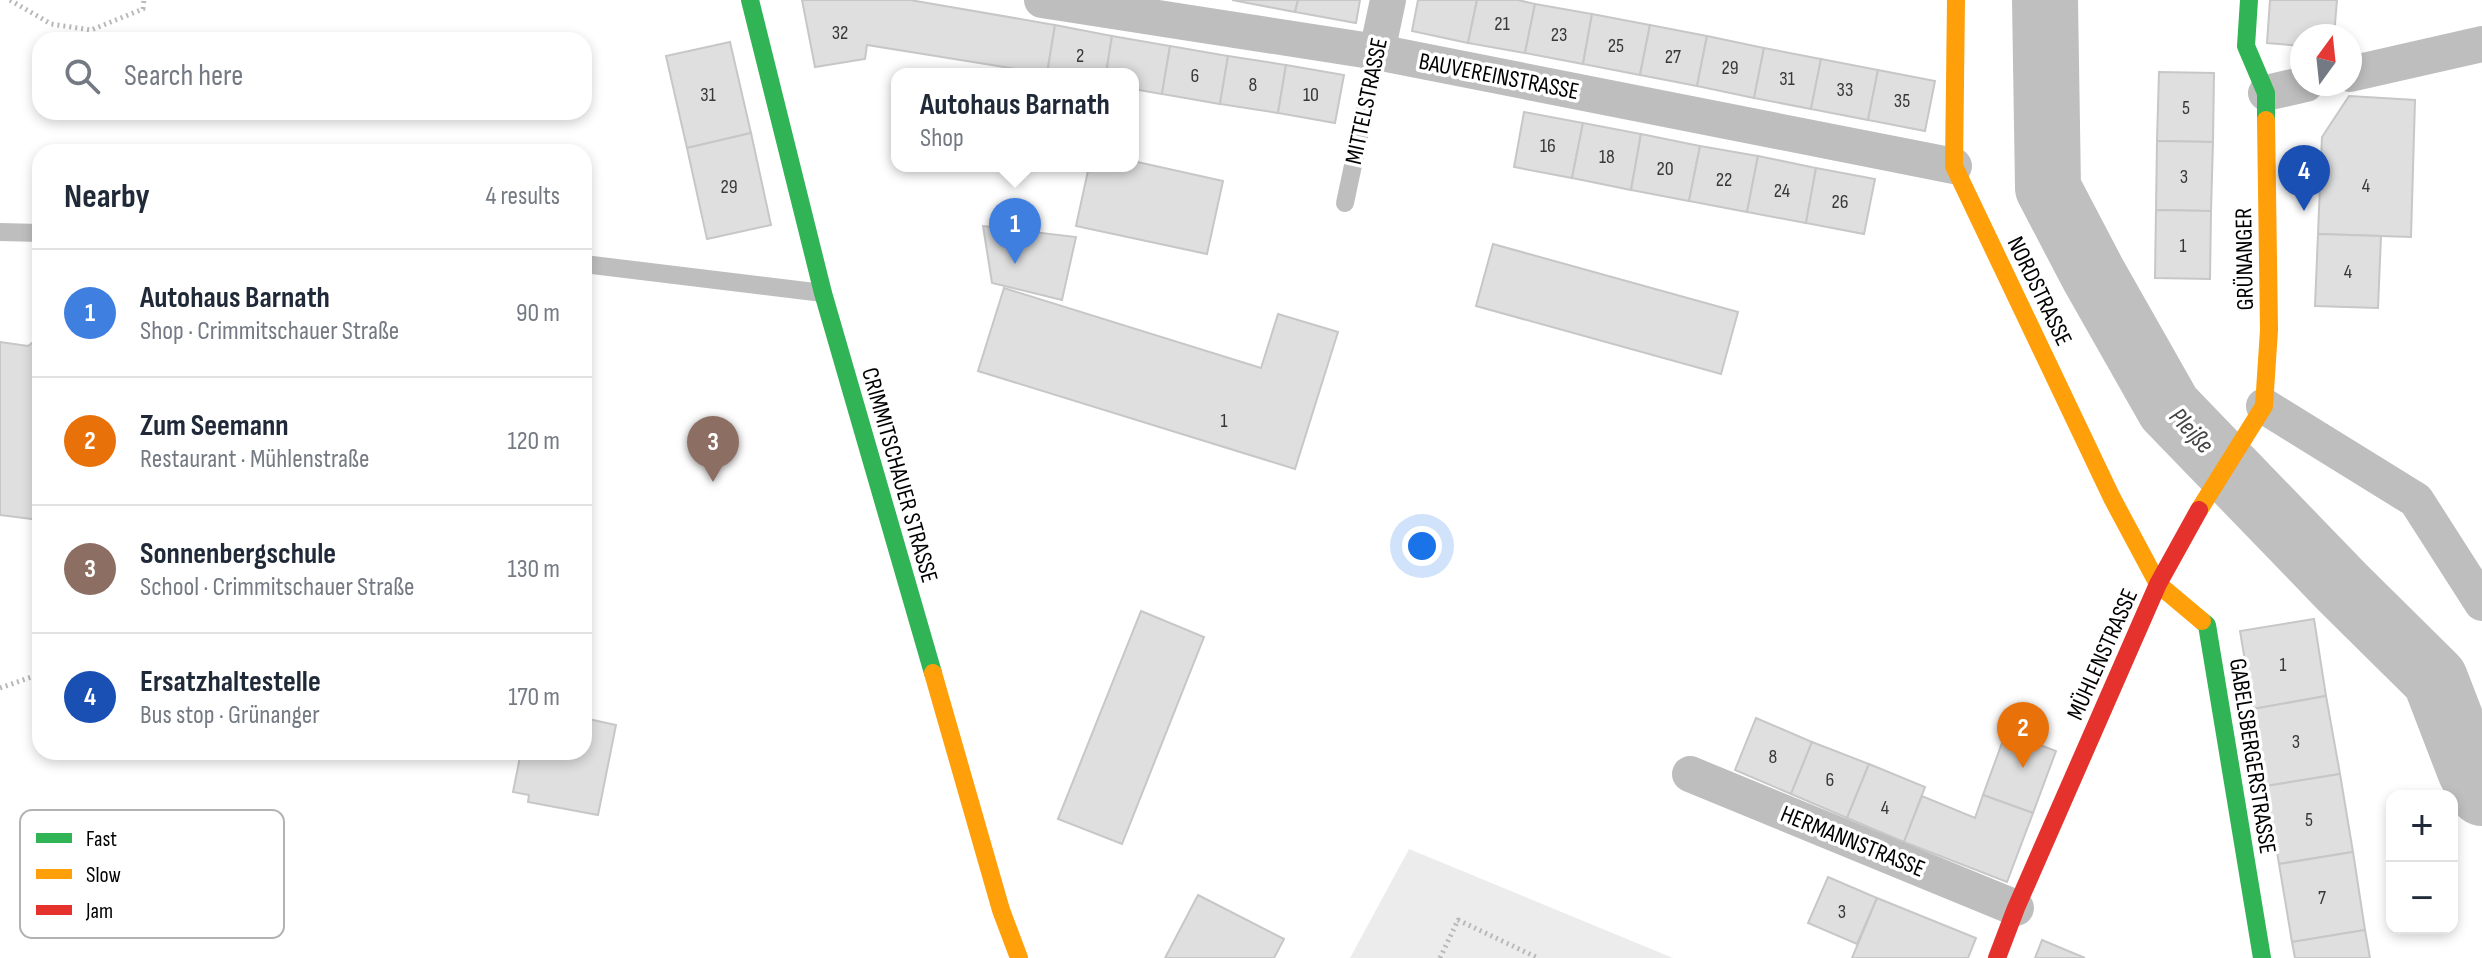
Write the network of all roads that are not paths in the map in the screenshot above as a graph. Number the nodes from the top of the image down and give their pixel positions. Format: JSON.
{"nodes":[{"id":1,"x":750,"y":0,"type":"edge"},
{"id":2,"x":1042,"y":0,"type":"edge"},
{"id":3,"x":1388,"y":0,"type":"edge"},
{"id":4,"x":1956,"y":0,"type":"edge"},
{"id":5,"x":2249,"y":0,"type":"edge"},
{"id":6,"x":2482,"y":44,"type":"edge"},
{"id":7,"x":1377,"y":52,"type":"junction"},
{"id":8,"x":2362,"y":71,"type":"edge"},
{"id":9,"x":2290,"y":88,"type":"edge"},
{"id":10,"x":2266,"y":93,"type":"junction"},
{"id":11,"x":1954,"y":166,"type":"junction"},
{"id":12,"x":1345,"y":203,"type":"dead end"},
{"id":13,"x":0,"y":232,"type":"edge"},
{"id":14,"x":32,"y":233,"type":"edge"},
{"id":15,"x":592,"y":265,"type":"edge"},
{"id":16,"x":823,"y":293,"type":"junction"},
{"id":17,"x":2254,"y":420,"type":"junction"},
{"id":18,"x":2202,"y":505,"type":"joint"},
{"id":19,"x":2158,"y":584,"type":"junction"},
{"id":20,"x":2482,"y":603,"type":"edge"},
{"id":21,"x":1690,"y":774,"type":"dead end"},
{"id":22,"x":2016,"y":908,"type":"junction"},
{"id":23,"x":1019,"y":958,"type":"edge"},
{"id":24,"x":1997,"y":958,"type":"edge"},
{"id":25,"x":2262,"y":958,"type":"edge"}],
"edges":[{"from":1,"to":16,"type":"street","name":"CRIMMITSCHAUER STRASSE"},
{"from":2,"to":7,"type":"street","name":"BAUVEREINSTRASSE"},
{"from":3,"to":7,"type":"street","name":"MITTELSTRASSE"},
{"from":4,"to":11,"type":"street","name":"NORDSTRASSE"},
{"from":5,"to":10,"type":"street","name":"GRÜNANGER"},
{"from":6,"to":8,"type":"street"},
{"from":7,"to":11,"type":"street","name":"BAUVEREINSTRASSE"},
{"from":7,"to":12,"type":"lane","name":"MITTELSTRASSE"},
{"from":9,"to":10,"type":"street"},
{"from":10,"to":17,"type":"street","name":"GRÜNANGER"},
{"from":11,"to":19,"type":"street","name":"NORDSTRASSE"},
{"from":13,"to":14,"type":"lane"},
{"from":15,"to":16,"type":"lane"},
{"from":16,"to":23,"type":"street","name":"CRIMMITSCHAUER STRASSE"},
{"from":17,"to":18,"type":"street","name":"GRÜNANGER"},
{"from":17,"to":20,"type":"street"},
{"from":18,"to":19,"type":"street","name":"MÜHLENSTRASSE"},
{"from":19,"to":22,"type":"street","name":"MÜHLENSTRASSE"},
{"from":19,"to":25,"type":"street","name":"GABELSBERGERSTRASSE"},
{"from":21,"to":22,"type":"street","name":"HERMANNSTRASSE"},
{"from":22,"to":24,"type":"street","name":"MÜHLENSTRASSE"}]}
